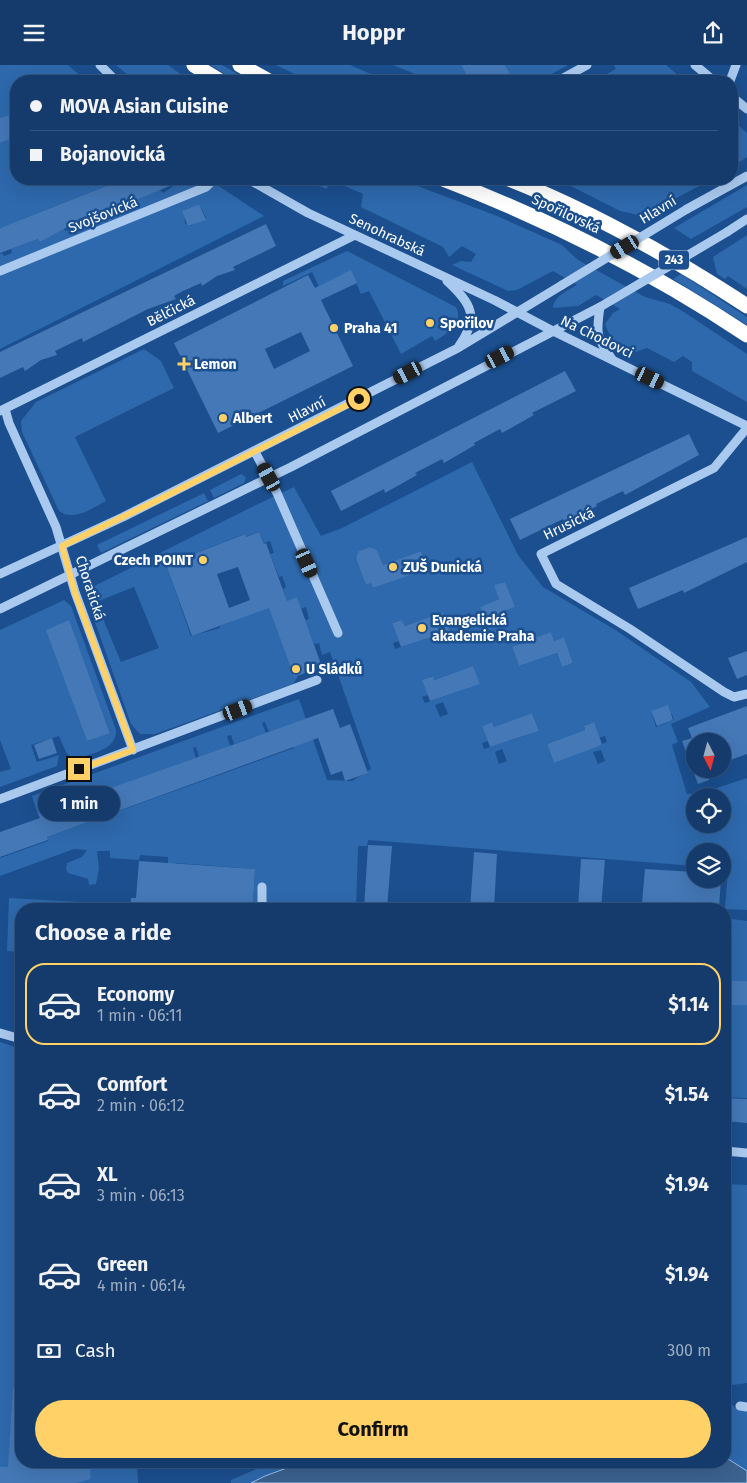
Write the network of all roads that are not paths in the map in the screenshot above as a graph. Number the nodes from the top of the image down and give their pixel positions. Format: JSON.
{"nodes":[{"id":1,"x":100,"y":65,"type":"edge"},
{"id":2,"x":194,"y":65,"type":"edge"},
{"id":3,"x":240,"y":65,"type":"edge"},
{"id":4,"x":587,"y":65,"type":"edge"},
{"id":5,"x":695,"y":65,"type":"edge"},
{"id":6,"x":110,"y":75,"type":"edge"},
{"id":7,"x":210,"y":75,"type":"edge"},
{"id":8,"x":258,"y":75,"type":"edge"},
{"id":9,"x":569,"y":75,"type":"edge"},
{"id":10,"x":707,"y":75,"type":"edge"},
{"id":11,"x":208,"y":185,"type":"edge"},
{"id":12,"x":259,"y":185,"type":"edge"},
{"id":13,"x":457,"y":185,"type":"edge"},
{"id":14,"x":523,"y":185,"type":"edge"},
{"id":15,"x":731,"y":185,"type":"edge"},
{"id":16,"x":747,"y":219,"type":"edge"},
{"id":17,"x":354,"y":235,"type":"junction"},
{"id":18,"x":0,"y":271,"type":"edge"},
{"id":19,"x":441,"y":276,"type":"junction"},
{"id":20,"x":747,"y":306,"type":"edge"},
{"id":21,"x":600,"y":307,"type":"junction"},
{"id":22,"x":516,"y":313,"type":"junction"},
{"id":23,"x":551,"y":330,"type":"junction"},
{"id":24,"x":747,"y":335,"type":"edge"},
{"id":25,"x":458,"y":348,"type":"junction"},
{"id":26,"x":614,"y":361,"type":"junction"},
{"id":27,"x":3,"y":410,"type":"edge"},
{"id":28,"x":747,"y":427,"type":"edge"},
{"id":29,"x":255,"y":452,"type":"junction"},
{"id":30,"x":269,"y":477,"type":"junction"},
{"id":31,"x":62,"y":546,"type":"junction"},
{"id":32,"x":0,"y":574,"type":"edge"},
{"id":33,"x":71,"y":576,"type":"junction"},
{"id":34,"x":0,"y":609,"type":"edge"},
{"id":35,"x":338,"y":633,"type":"dead end"},
{"id":36,"x":316,"y":680,"type":"dead end"},
{"id":37,"x":747,"y":694,"type":"edge"},
{"id":38,"x":133,"y":750,"type":"junction"},
{"id":39,"x":0,"y":799,"type":"edge"},
{"id":40,"x":262,"y":887,"type":"dead end"},
{"id":41,"x":262,"y":903,"type":"edge"},
{"id":42,"x":0,"y":1033,"type":"edge"},
{"id":43,"x":15,"y":1037,"type":"edge"},
{"id":44,"x":731,"y":1152,"type":"edge"},
{"id":45,"x":747,"y":1153,"type":"edge"}],
"edges":[{"from":1,"to":6,"type":"street"},
{"from":2,"to":7,"type":"highway"},
{"from":3,"to":8,"type":"highway"},
{"from":4,"to":9,"type":"street"},
{"from":5,"to":10,"type":"street"},
{"from":11,"to":18,"type":"street","name":"Svojšovická"},
{"from":12,"to":17,"type":"street","name":"Senohrabská"},
{"from":13,"to":24,"type":"highway","name":"Spořilovská","number":"243"},
{"from":14,"to":20,"type":"highway","name":"Spořilovská","number":"243"},
{"from":15,"to":22,"type":"street","name":"Hlavní","bridge":true},
{"from":16,"to":21,"type":"street","bridge":true},
{"from":17,"to":19,"type":"street","name":"Senohrabská"},
{"from":17,"to":27,"type":"street","name":"Bělčická"},
{"from":19,"to":22,"type":"street","name":"Senohrabská"},
{"from":19,"to":25,"type":"street"},
{"from":21,"to":23,"type":"street"},
{"from":21,"to":26,"type":"street"},
{"from":22,"to":23,"type":"street","name":"Na Chodovci"},
{"from":22,"to":25,"type":"street","name":"Hlavní"},
{"from":23,"to":26,"type":"street","name":"Na Chodovci"},
{"from":23,"to":30,"type":"street"},
{"from":25,"to":29,"type":"street","name":"Hlavní"},
{"from":26,"to":28,"type":"street","name":"Na Chodovci"},
{"from":27,"to":31,"type":"street","name":"Choratická"},
{"from":28,"to":37,"type":"street","name":"Hrusická"},
{"from":29,"to":30,"type":"street"},
{"from":29,"to":31,"type":"street","name":"Hlavní"},
{"from":30,"to":33,"type":"street"},
{"from":30,"to":35,"type":"street"},
{"from":31,"to":32,"type":"street","name":"Hlavní"},
{"from":31,"to":33,"type":"street","name":"Choratická"},
{"from":33,"to":34,"type":"street"},
{"from":33,"to":38,"type":"street","name":"Choratická"},
{"from":36,"to":38,"type":"street"},
{"from":38,"to":39,"type":"street"},
{"from":40,"to":41,"type":"street"},
{"from":42,"to":43,"type":"street"},
{"from":44,"to":45,"type":"street"}]}
